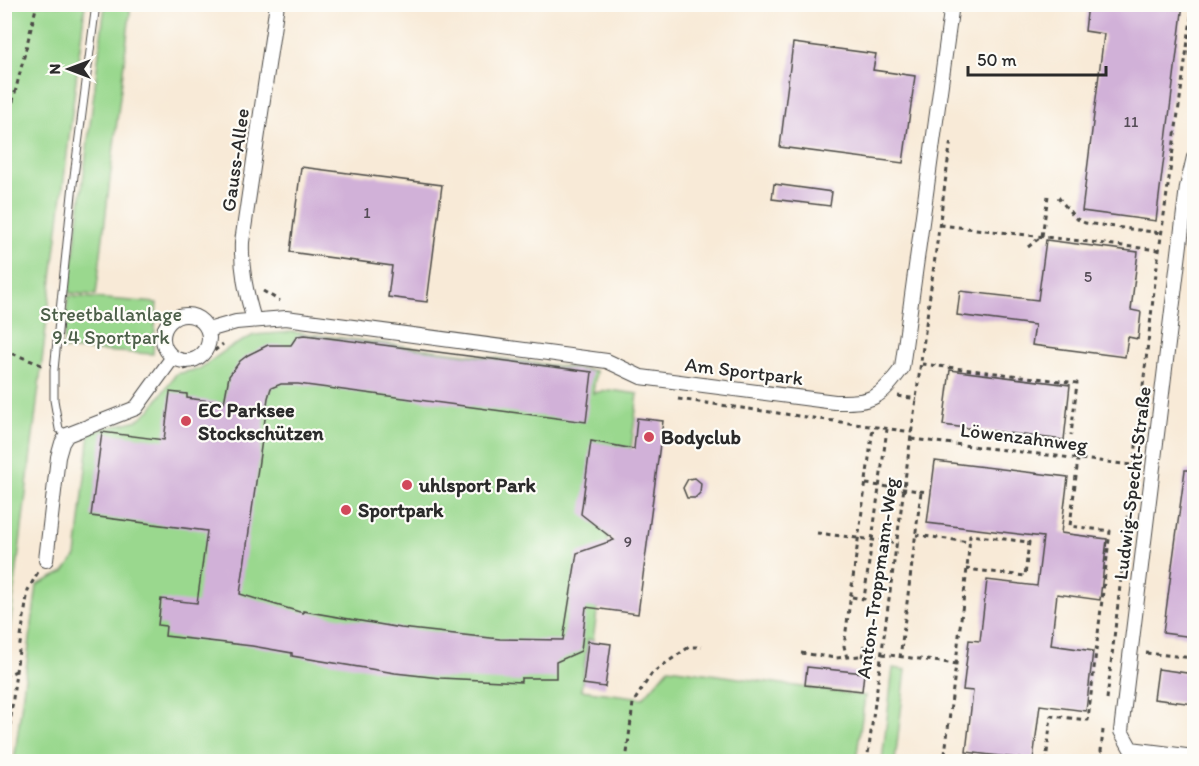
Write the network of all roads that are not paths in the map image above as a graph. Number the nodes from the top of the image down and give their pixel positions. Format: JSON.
{"nodes":[{"id":1,"x":96,"y":4,"type":"edge"},
{"id":2,"x":277,"y":4,"type":"edge"},
{"id":3,"x":952,"y":4,"type":"edge"},
{"id":4,"x":1194,"y":157,"type":"edge"},
{"id":5,"x":254,"y":320,"type":"junction"},
{"id":6,"x":208,"y":330,"type":"junction"},
{"id":7,"x":172,"y":357,"type":"junction"},
{"id":8,"x":67,"y":435,"type":"junction"},
{"id":9,"x":46,"y":560,"type":"road end"},
{"id":10,"x":1130,"y":755,"type":"edge"},
{"id":11,"x":1194,"y":757,"type":"edge"}],
"edges":[{"from":1,"to":8,"type":"lane"},
{"from":2,"to":5,"type":"street","name":"Gauss-Allee"},
{"from":3,"to":5,"type":"street","name":"Am Sportpark"},
{"from":4,"to":10,"type":"street","name":"Ludwig-Specht-Straße"},
{"from":5,"to":6,"type":"street","name":"Am Sportpark"},
{"from":6,"to":7,"type":"street"},
{"from":6,"to":7,"type":"street"},
{"from":7,"to":8,"type":"street"},
{"from":8,"to":9,"type":"street"},
{"from":10,"to":11,"type":"street","name":"Ludwig-Specht-Straße"}]}
